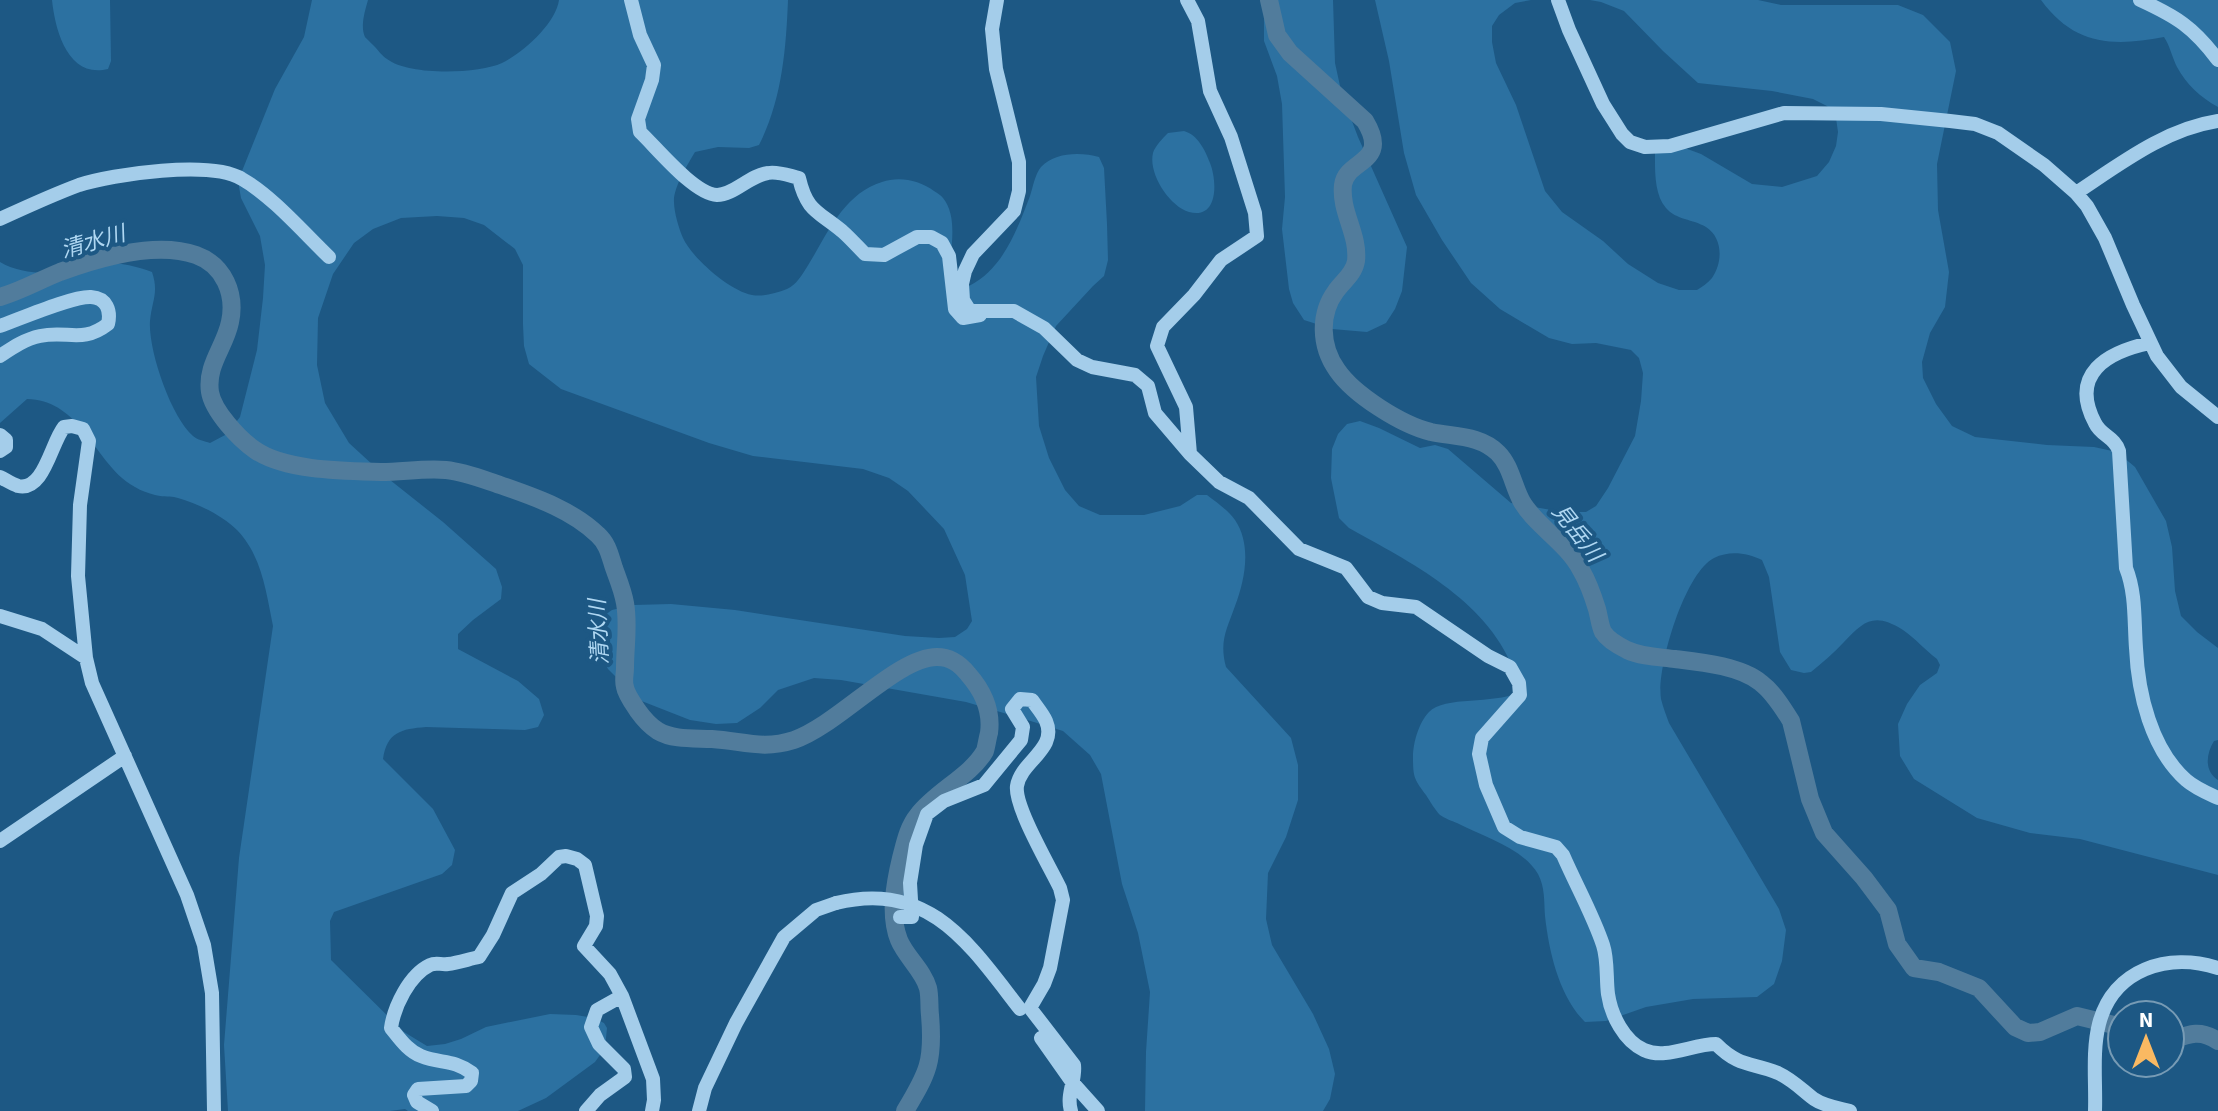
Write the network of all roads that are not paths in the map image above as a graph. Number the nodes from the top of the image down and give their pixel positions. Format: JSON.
{"nodes":[{"id":1,"x":631,"y":0,"type":"edge"},
{"id":2,"x":997,"y":0,"type":"edge"},
{"id":3,"x":1187,"y":0,"type":"edge"},
{"id":4,"x":1558,"y":0,"type":"edge"},
{"id":5,"x":2140,"y":0,"type":"edge"},
{"id":6,"x":2218,"y":60,"type":"edge"},
{"id":7,"x":2218,"y":121,"type":"edge"},
{"id":8,"x":2076,"y":193,"type":"junction"},
{"id":9,"x":0,"y":219,"type":"edge"},
{"id":10,"x":329,"y":257,"type":"dead end"},
{"id":11,"x":987,"y":311,"type":"junction"},
{"id":12,"x":0,"y":326,"type":"edge"},
{"id":13,"x":2150,"y":343,"type":"junction"},
{"id":14,"x":0,"y":356,"type":"edge"},
{"id":15,"x":2218,"y":417,"type":"edge"},
{"id":16,"x":0,"y":435,"type":"edge"},
{"id":17,"x":0,"y":451,"type":"edge"},
{"id":18,"x":1190,"y":454,"type":"junction"},
{"id":19,"x":0,"y":477,"type":"edge"},
{"id":20,"x":0,"y":616,"type":"edge"},
{"id":21,"x":86,"y":658,"type":"junction"},
{"id":22,"x":125,"y":756,"type":"junction"},
{"id":23,"x":2218,"y":798,"type":"edge"},
{"id":24,"x":0,"y":841,"type":"edge"},
{"id":25,"x":900,"y":917,"type":"dead end"},
{"id":26,"x":2218,"y":968,"type":"edge"},
{"id":27,"x":622,"y":996,"type":"junction"},
{"id":28,"x":1072,"y":1082,"type":"junction"},
{"id":29,"x":214,"y":1111,"type":"edge"},
{"id":30,"x":432,"y":1111,"type":"edge"},
{"id":31,"x":586,"y":1111,"type":"edge"},
{"id":32,"x":652,"y":1111,"type":"edge"},
{"id":33,"x":699,"y":1111,"type":"edge"},
{"id":34,"x":1071,"y":1111,"type":"edge"},
{"id":35,"x":1098,"y":1111,"type":"edge"},
{"id":36,"x":1850,"y":1111,"type":"edge"},
{"id":37,"x":2095,"y":1111,"type":"edge"}],
"edges":[{"from":1,"to":11,"type":"street"},
{"from":2,"to":11,"type":"street"},
{"from":3,"to":18,"type":"street"},
{"from":4,"to":8,"type":"street"},
{"from":5,"to":6,"type":"street"},
{"from":7,"to":8,"type":"street"},
{"from":8,"to":13,"type":"street"},
{"from":9,"to":10,"type":"street"},
{"from":11,"to":18,"type":"street"},
{"from":12,"to":14,"type":"street"},
{"from":13,"to":15,"type":"street"},
{"from":13,"to":23,"type":"street"},
{"from":16,"to":17,"type":"street"},
{"from":18,"to":36,"type":"street"},
{"from":19,"to":21,"type":"street"},
{"from":20,"to":21,"type":"street"},
{"from":21,"to":22,"type":"street"},
{"from":22,"to":24,"type":"street"},
{"from":22,"to":29,"type":"street"},
{"from":25,"to":28,"type":"street"},
{"from":26,"to":37,"type":"street"},
{"from":27,"to":30,"type":"street"},
{"from":27,"to":31,"type":"street"},
{"from":27,"to":32,"type":"street"},
{"from":28,"to":33,"type":"street","bridge":true},
{"from":28,"to":34,"type":"street"},
{"from":28,"to":35,"type":"street"}]}
